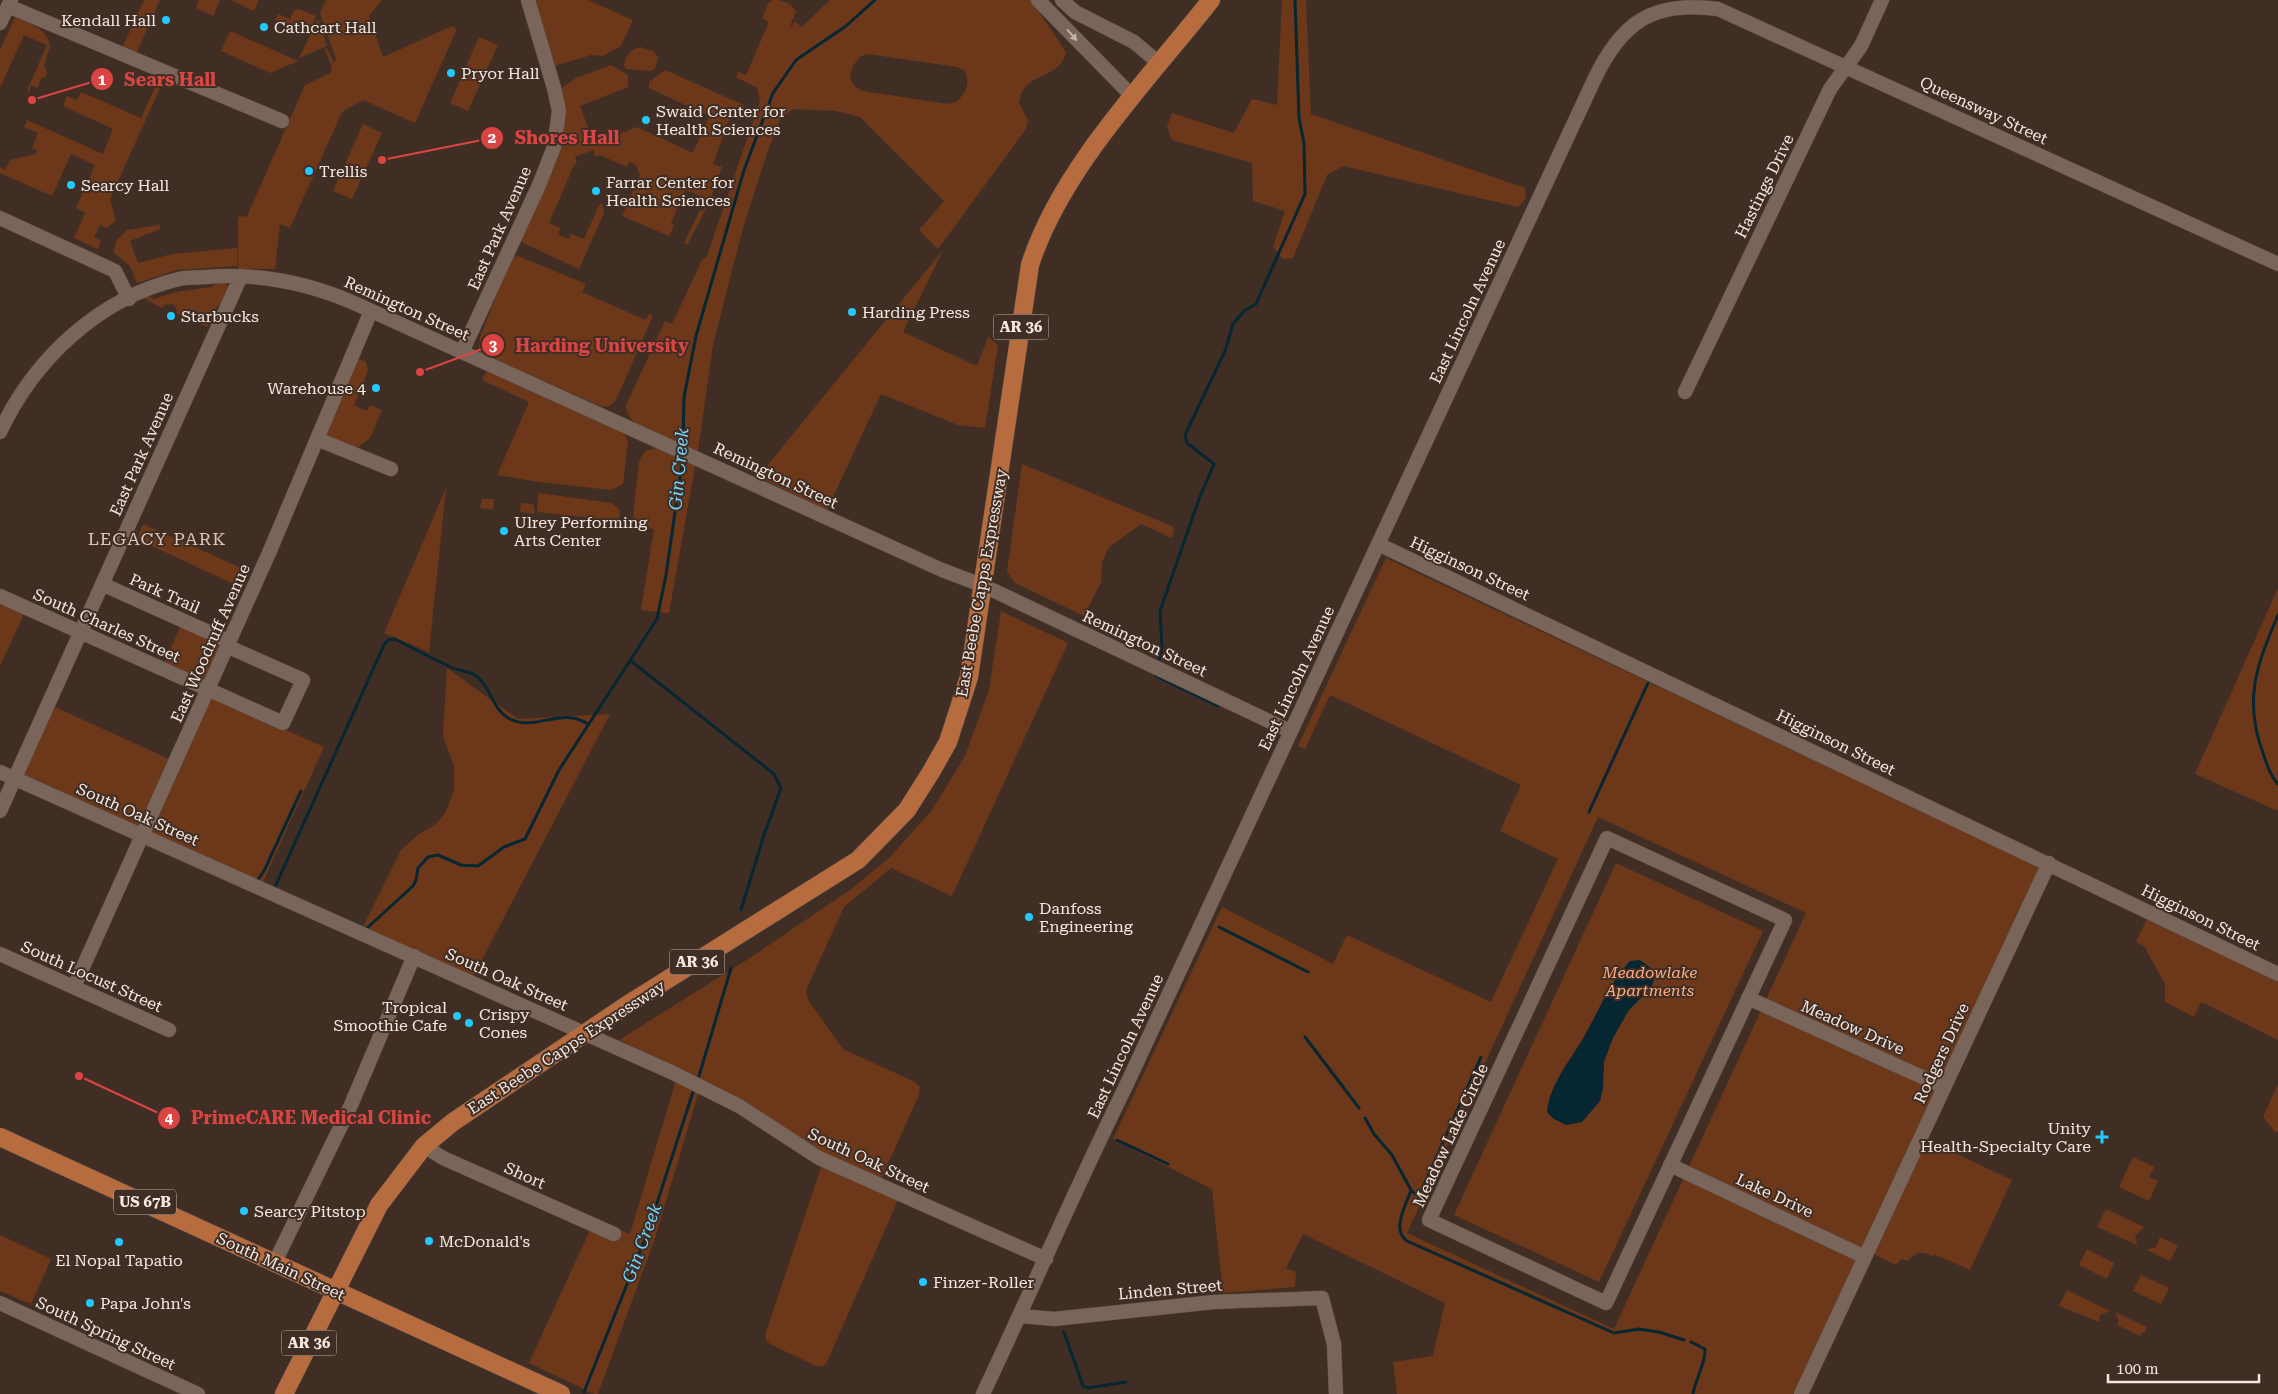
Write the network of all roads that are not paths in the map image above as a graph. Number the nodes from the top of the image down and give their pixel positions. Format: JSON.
{"nodes":[{"id":1,"x":528,"y":0,"type":"edge"},
{"id":2,"x":1038,"y":0,"type":"edge"},
{"id":3,"x":1062,"y":0,"type":"edge"},
{"id":4,"x":1211,"y":0,"type":"edge"},
{"id":5,"x":1882,"y":0,"type":"edge"},
{"id":6,"x":9,"y":3,"type":"edge"},
{"id":7,"x":1672,"y":5,"type":"joint"},
{"id":8,"x":0,"y":23,"type":"edge"},
{"id":9,"x":1160,"y":64,"type":"junction"},
{"id":10,"x":1846,"y":66,"type":"junction"},
{"id":11,"x":1133,"y":97,"type":"junction"},
{"id":12,"x":282,"y":121,"type":"dead end"},
{"id":13,"x":0,"y":218,"type":"edge"},
{"id":14,"x":2278,"y":264,"type":"edge"},
{"id":15,"x":241,"y":276,"type":"junction"},
{"id":16,"x":129,"y":298,"type":"junction"},
{"id":17,"x":371,"y":311,"type":"junction"},
{"id":18,"x":462,"y":352,"type":"junction"},
{"id":19,"x":1685,"y":392,"type":"dead end"},
{"id":20,"x":0,"y":432,"type":"edge"},
{"id":21,"x":317,"y":439,"type":"junction"},
{"id":22,"x":391,"y":469,"type":"dead end"},
{"id":23,"x":1378,"y":544,"type":"junction"},
{"id":24,"x":102,"y":584,"type":"junction"},
{"id":25,"x":984,"y":586,"type":"junction"},
{"id":26,"x":0,"y":596,"type":"edge"},
{"id":27,"x":81,"y":633,"type":"junction"},
{"id":28,"x":229,"y":644,"type":"junction"},
{"id":29,"x":208,"y":690,"type":"junction"},
{"id":30,"x":283,"y":723,"type":"joint"},
{"id":31,"x":1290,"y":731,"type":"junction"},
{"id":32,"x":0,"y":772,"type":"edge"},
{"id":33,"x":15,"y":778,"type":"junction"},
{"id":34,"x":0,"y":811,"type":"edge"},
{"id":35,"x":142,"y":835,"type":"junction"},
{"id":36,"x":2049,"y":863,"type":"junction"},
{"id":37,"x":0,"y":954,"type":"edge"},
{"id":38,"x":414,"y":956,"type":"junction"},
{"id":39,"x":2278,"y":974,"type":"edge"},
{"id":40,"x":74,"y":987,"type":"junction"},
{"id":41,"x":1748,"y":998,"type":"junction"},
{"id":42,"x":169,"y":1030,"type":"dead end"},
{"id":43,"x":587,"y":1034,"type":"junction"},
{"id":44,"x":1944,"y":1087,"type":"junction"},
{"id":45,"x":0,"y":1137,"type":"edge"},
{"id":46,"x":424,"y":1146,"type":"junction"},
{"id":47,"x":1670,"y":1165,"type":"junction"},
{"id":48,"x":614,"y":1234,"type":"dead end"},
{"id":49,"x":1865,"y":1257,"type":"junction"},
{"id":50,"x":1046,"y":1260,"type":"junction"},
{"id":51,"x":275,"y":1262,"type":"junction"},
{"id":52,"x":334,"y":1291,"type":"junction"},
{"id":53,"x":0,"y":1303,"type":"edge"},
{"id":54,"x":1021,"y":1316,"type":"junction"},
{"id":55,"x":198,"y":1394,"type":"edge"},
{"id":56,"x":284,"y":1394,"type":"edge"},
{"id":57,"x":562,"y":1394,"type":"edge"},
{"id":58,"x":983,"y":1394,"type":"edge"},
{"id":59,"x":1336,"y":1394,"type":"edge"},
{"id":60,"x":1801,"y":1394,"type":"edge"}],
"edges":[{"from":1,"to":18,"type":"street","name":"East Park Avenue"},
{"from":2,"to":11,"type":"street","one_way":true},
{"from":3,"to":9,"type":"street"},
{"from":4,"to":9,"type":"main road","name":"East Beebe Capps Expressway","number":"AR 36"},
{"from":5,"to":10,"type":"street","name":"Hastings Drive"},
{"from":6,"to":8,"type":"street"},
{"from":6,"to":12,"type":"street"},
{"from":7,"to":10,"type":"street","name":"Queensway Street"},
{"from":7,"to":23,"type":"street","name":"East Lincoln Avenue"},
{"from":9,"to":11,"type":"main road","name":"East Beebe Capps Expressway","number":"AR 36"},
{"from":10,"to":14,"type":"street","name":"Queensway Street"},
{"from":10,"to":19,"type":"street","name":"Hastings Drive"},
{"from":11,"to":25,"type":"main road","name":"East Beebe Capps Expressway","number":"AR 36"},
{"from":13,"to":16,"type":"street"},
{"from":15,"to":16,"type":"street","name":"Remington Street"},
{"from":15,"to":17,"type":"street","name":"Remington Street"},
{"from":15,"to":24,"type":"street","name":"East Park Avenue"},
{"from":16,"to":20,"type":"street","name":"Remington Street"},
{"from":17,"to":18,"type":"street","name":"Remington Street"},
{"from":17,"to":21,"type":"street","name":"East Woodruff Avenue"},
{"from":18,"to":25,"type":"street","name":"Remington Street"},
{"from":21,"to":22,"type":"street"},
{"from":21,"to":28,"type":"street","name":"East Woodruff Avenue"},
{"from":23,"to":31,"type":"street","name":"East Lincoln Avenue"},
{"from":23,"to":36,"type":"street","name":"Higginson Street"},
{"from":24,"to":27,"type":"street","name":"East Park Avenue"},
{"from":24,"to":28,"type":"street","name":"Park Trail"},
{"from":25,"to":31,"type":"street","name":"Remington Street"},
{"from":25,"to":43,"type":"main road","name":"East Beebe Capps Expressway","number":"AR 36"},
{"from":26,"to":27,"type":"street","name":"South Charles Street"},
{"from":27,"to":29,"type":"street","name":"South Charles Street"},
{"from":27,"to":33,"type":"street","name":"East Park Avenue"},
{"from":28,"to":29,"type":"street","name":"East Woodruff Avenue"},
{"from":28,"to":30,"type":"street","name":"Park Trail"},
{"from":29,"to":30,"type":"street","name":"South Charles Street"},
{"from":29,"to":35,"type":"street","name":"East Woodruff Avenue"},
{"from":31,"to":50,"type":"street","name":"East Lincoln Avenue"},
{"from":32,"to":33,"type":"street","name":"South Oak Street"},
{"from":33,"to":34,"type":"street","name":"East Park Avenue"},
{"from":33,"to":35,"type":"street","name":"South Oak Street"},
{"from":35,"to":38,"type":"street","name":"South Oak Street"},
{"from":35,"to":40,"type":"street","name":"East Woodruff Avenue"},
{"from":36,"to":39,"type":"street","name":"Higginson Street"},
{"from":36,"to":44,"type":"street","name":"Rodgers Drive"},
{"from":37,"to":40,"type":"street","name":"South Locust Street"},
{"from":38,"to":43,"type":"street","name":"South Oak Street"},
{"from":38,"to":51,"type":"street"},
{"from":40,"to":42,"type":"street","name":"South Locust Street"},
{"from":41,"to":44,"type":"street","name":"Meadow Drive"},
{"from":41,"to":47,"type":"street","name":"Meadow Lake Circle"},
{"from":41,"to":47,"type":"street","name":"Meadow Lake Circle"},
{"from":43,"to":46,"type":"main road","name":"East Beebe Capps Expressway","number":"AR 36"},
{"from":43,"to":50,"type":"street","name":"South Oak Street"},
{"from":44,"to":49,"type":"street","name":"Rodgers Drive"},
{"from":45,"to":51,"type":"main road","name":"South Main Street","number":"US 67B"},
{"from":46,"to":48,"type":"street","name":"Short"},
{"from":46,"to":52,"type":"main road","name":"East Beebe Capps Expressway","number":"AR 36"},
{"from":47,"to":49,"type":"street","name":"Lake Drive"},
{"from":49,"to":60,"type":"street","name":"Rodgers Drive"},
{"from":50,"to":54,"type":"street","name":"East Lincoln Avenue"},
{"from":51,"to":52,"type":"main road","name":"South Main Street","number":"US 67B"},
{"from":52,"to":56,"type":"main road","number":"AR 36"},
{"from":52,"to":57,"type":"main road","name":"South Main Street","number":"US 67B"},
{"from":53,"to":55,"type":"street","name":"South Spring Street"},
{"from":54,"to":58,"type":"street","name":"East Lincoln Avenue"},
{"from":54,"to":59,"type":"street","name":"Linden Street"}]}
